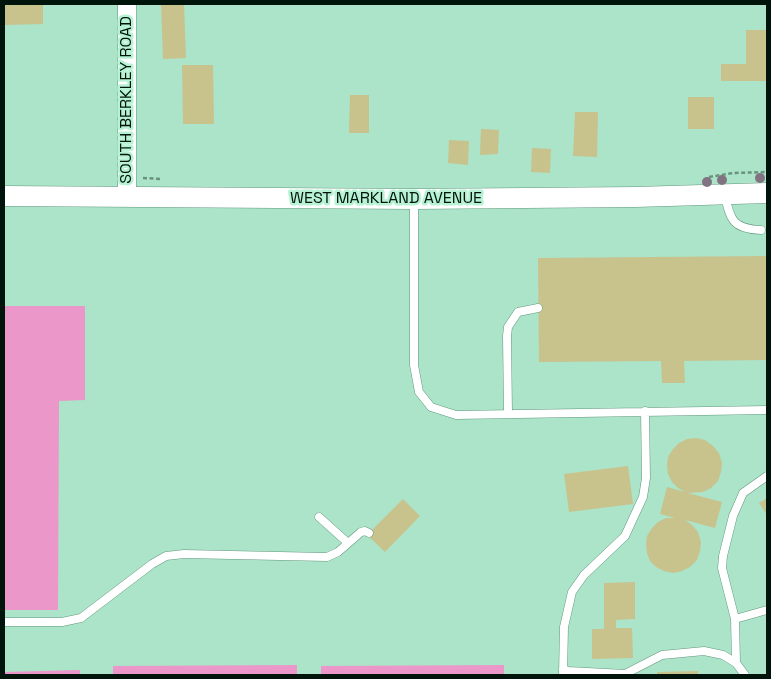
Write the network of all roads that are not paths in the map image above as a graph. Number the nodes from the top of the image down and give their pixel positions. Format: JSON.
{"nodes":[{"id":1,"x":127,"y":4,"type":"edge"},
{"id":2,"x":725,"y":193,"type":"junction"},
{"id":3,"x":767,"y":193,"type":"edge"},
{"id":4,"x":4,"y":196,"type":"edge"},
{"id":5,"x":127,"y":197,"type":"junction"},
{"id":6,"x":414,"y":199,"type":"junction"},
{"id":7,"x":761,"y":230,"type":"dead end"},
{"id":8,"x":538,"y":308,"type":"dead end"},
{"id":9,"x":767,"y":410,"type":"edge"},
{"id":10,"x":645,"y":411,"type":"junction"},
{"id":11,"x":508,"y":413,"type":"junction"},
{"id":12,"x":767,"y":476,"type":"edge"},
{"id":13,"x":319,"y":517,"type":"dead end"},
{"id":14,"x":369,"y":533,"type":"dead end"},
{"id":15,"x":348,"y":543,"type":"junction"},
{"id":16,"x":767,"y":610,"type":"edge"},
{"id":17,"x":735,"y":619,"type":"junction"},
{"id":18,"x":4,"y":622,"type":"edge"},
{"id":19,"x":736,"y":663,"type":"junction"},
{"id":20,"x":563,"y":672,"type":"edge"},
{"id":21,"x":745,"y":675,"type":"edge"}],
"edges":[{"from":1,"to":5,"type":"street","name":"SOUTH BERKLEY ROAD"},
{"from":2,"to":3,"type":"main road","name":"WEST MARKLAND AVENUE"},
{"from":2,"to":6,"type":"main road","name":"WEST MARKLAND AVENUE"},
{"from":2,"to":7,"type":"lane"},
{"from":4,"to":5,"type":"main road","name":"WEST MARKLAND AVENUE"},
{"from":5,"to":6,"type":"main road","name":"WEST MARKLAND AVENUE"},
{"from":6,"to":11,"type":"lane"},
{"from":8,"to":11,"type":"lane"},
{"from":9,"to":10,"type":"lane"},
{"from":10,"to":11,"type":"lane"},
{"from":10,"to":20,"type":"lane"},
{"from":12,"to":17,"type":"lane"},
{"from":13,"to":15,"type":"lane"},
{"from":14,"to":15,"type":"lane"},
{"from":15,"to":18,"type":"lane"},
{"from":16,"to":17,"type":"lane"},
{"from":17,"to":19,"type":"lane"},
{"from":19,"to":20,"type":"lane"},
{"from":19,"to":21,"type":"lane"}]}
